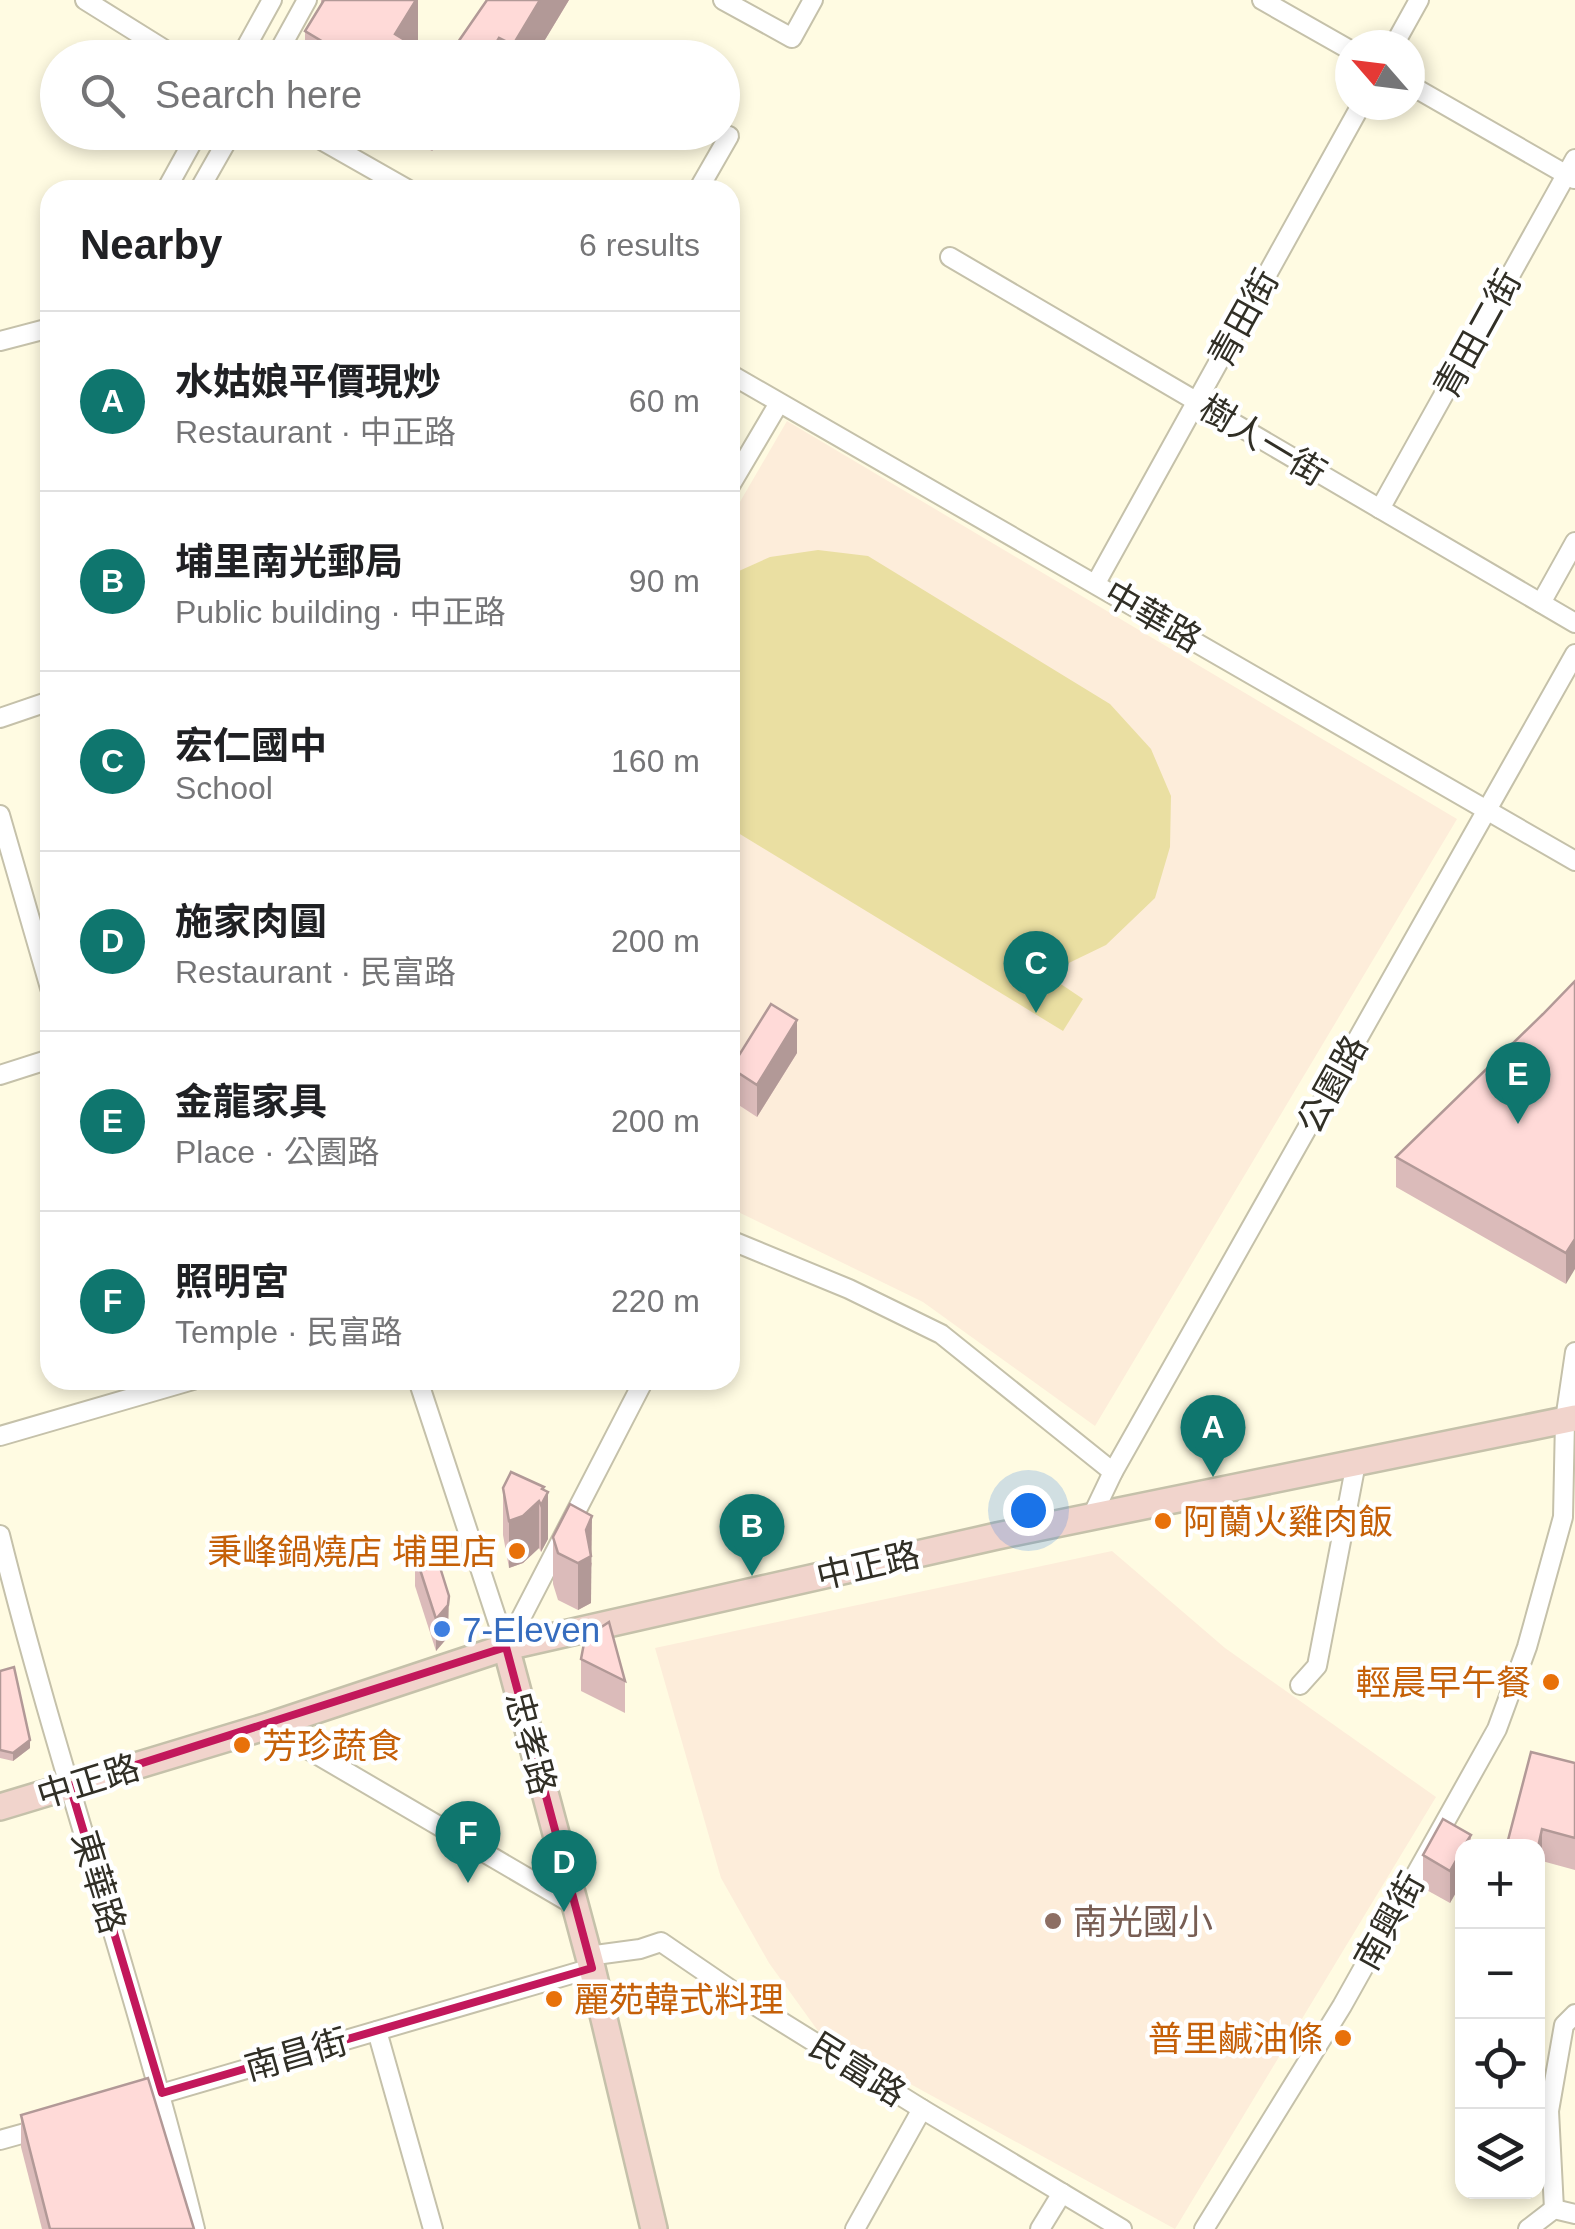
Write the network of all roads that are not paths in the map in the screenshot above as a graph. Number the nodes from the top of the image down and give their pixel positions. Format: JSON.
{"nodes":[{"id":1,"x":85,"y":0,"type":"edge"},
{"id":2,"x":272,"y":0,"type":"edge"},
{"id":3,"x":308,"y":0,"type":"edge"},
{"id":4,"x":723,"y":0,"type":"edge"},
{"id":5,"x":814,"y":0,"type":"edge"},
{"id":6,"x":1262,"y":0,"type":"edge"},
{"id":7,"x":1419,"y":0,"type":"edge"},
{"id":8,"x":1402,"y":30,"type":"edge"},
{"id":9,"x":149,"y":40,"type":"edge"},
{"id":10,"x":250,"y":40,"type":"edge"},
{"id":11,"x":285,"y":40,"type":"edge"},
{"id":12,"x":1335,"y":41,"type":"edge"},
{"id":13,"x":1425,"y":92,"type":"edge"},
{"id":14,"x":1352,"y":120,"type":"edge"},
{"id":15,"x":188,"y":150,"type":"edge"},
{"id":16,"x":221,"y":150,"type":"edge"},
{"id":17,"x":339,"y":150,"type":"edge"},
{"id":18,"x":721,"y":150,"type":"edge"},
{"id":19,"x":1572,"y":171,"type":"edge"},
{"id":20,"x":172,"y":180,"type":"edge"},
{"id":21,"x":204,"y":180,"type":"edge"},
{"id":22,"x":391,"y":180,"type":"edge"},
{"id":23,"x":704,"y":180,"type":"edge"},
{"id":24,"x":950,"y":257,"type":"dead end"},
{"id":25,"x":40,"y":331,"type":"edge"},
{"id":26,"x":0,"y":342,"type":"edge"},
{"id":27,"x":740,"y":380,"type":"edge"},
{"id":28,"x":1197,"y":400,"type":"junction"},
{"id":29,"x":779,"y":403,"type":"junction"},
{"id":30,"x":740,"y":469,"type":"edge"},
{"id":31,"x":1380,"y":510,"type":"junction"},
{"id":32,"x":1575,"y":542,"type":"edge"},
{"id":33,"x":1096,"y":582,"type":"junction"},
{"id":34,"x":1541,"y":602,"type":"junction"},
{"id":35,"x":1575,"y":623,"type":"edge"},
{"id":36,"x":1575,"y":654,"type":"edge"},
{"id":37,"x":40,"y":704,"type":"edge"},
{"id":38,"x":0,"y":718,"type":"edge"},
{"id":39,"x":1487,"y":811,"type":"junction"},
{"id":40,"x":0,"y":816,"type":"edge"},
{"id":41,"x":1575,"y":862,"type":"edge"},
{"id":42,"x":40,"y":954,"type":"edge"},
{"id":43,"x":40,"y":1063,"type":"edge"},
{"id":44,"x":0,"y":1074,"type":"edge"},
{"id":45,"x":740,"y":1244,"type":"edge"},
{"id":46,"x":1575,"y":1352,"type":"edge"},
{"id":47,"x":146,"y":1390,"type":"edge"},
{"id":48,"x":421,"y":1390,"type":"edge"},
{"id":49,"x":639,"y":1390,"type":"edge"},
{"id":50,"x":1570,"y":1419,"type":"edge"},
{"id":51,"x":0,"y":1436,"type":"edge"},
{"id":52,"x":1356,"y":1462,"type":"junction"},
{"id":53,"x":1113,"y":1472,"type":"junction"},
{"id":54,"x":1092,"y":1516,"type":"junction"},
{"id":55,"x":0,"y":1535,"type":"edge"},
{"id":56,"x":506,"y":1648,"type":"junction"},
{"id":57,"x":1300,"y":1685,"type":"dead end"},
{"id":58,"x":268,"y":1726,"type":"junction"},
{"id":59,"x":70,"y":1786,"type":"junction"},
{"id":60,"x":0,"y":1807,"type":"edge"},
{"id":61,"x":574,"y":1905,"type":"junction"},
{"id":62,"x":590,"y":1962,"type":"junction"},
{"id":63,"x":1575,"y":2014,"type":"edge"},
{"id":64,"x":377,"y":2031,"type":"junction"},
{"id":65,"x":153,"y":2096,"type":"junction"},
{"id":66,"x":922,"y":2109,"type":"junction"},
{"id":67,"x":54,"y":2125,"type":"edge"},
{"id":68,"x":0,"y":2140,"type":"edge"},
{"id":69,"x":1062,"y":2193,"type":"junction"},
{"id":70,"x":1554,"y":2209,"type":"junction"},
{"id":71,"x":1575,"y":2214,"type":"edge"},
{"id":72,"x":195,"y":2229,"type":"edge"},
{"id":73,"x":433,"y":2229,"type":"edge"},
{"id":74,"x":654,"y":2229,"type":"edge"},
{"id":75,"x":855,"y":2229,"type":"edge"},
{"id":76,"x":1040,"y":2229,"type":"edge"},
{"id":77,"x":1122,"y":2229,"type":"edge"},
{"id":78,"x":1204,"y":2229,"type":"edge"},
{"id":79,"x":1528,"y":2229,"type":"edge"}],
"edges":[{"from":1,"to":9,"type":"street"},
{"from":2,"to":10,"type":"street"},
{"from":3,"to":11,"type":"street"},
{"from":4,"to":5,"type":"street"},
{"from":6,"to":12,"type":"street"},
{"from":7,"to":8,"type":"street"},
{"from":13,"to":19,"type":"street"},
{"from":14,"to":28,"type":"street","name":"青田街"},
{"from":15,"to":20,"type":"street"},
{"from":16,"to":21,"type":"street"},
{"from":17,"to":22,"type":"street"},
{"from":18,"to":23,"type":"street"},
{"from":19,"to":31,"type":"street","name":"青田二街"},
{"from":24,"to":28,"type":"street","name":"樹人一街"},
{"from":25,"to":26,"type":"street"},
{"from":27,"to":29,"type":"street","name":"中華路"},
{"from":28,"to":31,"type":"street","name":"樹人一街"},
{"from":28,"to":33,"type":"street","name":"青田街"},
{"from":29,"to":30,"type":"street"},
{"from":29,"to":33,"type":"street","name":"中華路"},
{"from":31,"to":34,"type":"street","name":"樹人一街"},
{"from":32,"to":34,"type":"street"},
{"from":33,"to":39,"type":"street","name":"中華路"},
{"from":34,"to":35,"type":"street","name":"樹人一街"},
{"from":36,"to":39,"type":"street","name":"公園路"},
{"from":37,"to":38,"type":"street"},
{"from":39,"to":41,"type":"street","name":"中華路"},
{"from":39,"to":53,"type":"street","name":"公園路"},
{"from":40,"to":42,"type":"street"},
{"from":43,"to":44,"type":"street"},
{"from":45,"to":53,"type":"street"},
{"from":46,"to":50,"type":"street","name":"南興街"},
{"from":47,"to":51,"type":"street"},
{"from":48,"to":56,"type":"street","name":"忠孝路"},
{"from":49,"to":56,"type":"street"},
{"from":50,"to":52,"type":"main road","name":"中正路"},
{"from":50,"to":78,"type":"street","name":"南興街"},
{"from":52,"to":54,"type":"main road","name":"中正路"},
{"from":52,"to":57,"type":"street"},
{"from":53,"to":54,"type":"street","name":"公園路"},
{"from":54,"to":56,"type":"main road","name":"中正路"},
{"from":55,"to":59,"type":"street","name":"東華路"},
{"from":56,"to":58,"type":"main road","name":"中正路"},
{"from":56,"to":61,"type":"main road","name":"忠孝路"},
{"from":58,"to":59,"type":"main road","name":"中正路"},
{"from":58,"to":61,"type":"street"},
{"from":59,"to":60,"type":"main road","name":"中正路"},
{"from":59,"to":65,"type":"street","name":"東華路"},
{"from":61,"to":62,"type":"main road","name":"忠孝路"},
{"from":62,"to":64,"type":"street","name":"南昌街"},
{"from":62,"to":66,"type":"street","name":"民富路"},
{"from":62,"to":74,"type":"main road","name":"忠孝路"},
{"from":63,"to":70,"type":"street"},
{"from":64,"to":65,"type":"street","name":"南昌街"},
{"from":64,"to":73,"type":"street"},
{"from":65,"to":72,"type":"street","name":"東華路"},
{"from":66,"to":69,"type":"street","name":"民富路"},
{"from":66,"to":75,"type":"street"},
{"from":67,"to":68,"type":"street"},
{"from":69,"to":76,"type":"street"},
{"from":69,"to":77,"type":"street","name":"民富路"},
{"from":70,"to":71,"type":"street"},
{"from":70,"to":79,"type":"street"}]}
